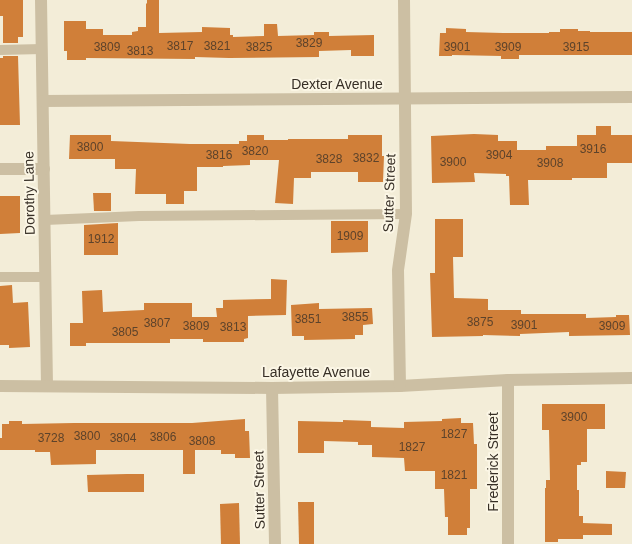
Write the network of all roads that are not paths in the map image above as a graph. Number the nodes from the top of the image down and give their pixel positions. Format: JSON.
{"nodes":[{"id":1,"x":41,"y":0,"type":"edge"},
{"id":2,"x":404,"y":0,"type":"edge"},
{"id":3,"x":42,"y":49,"type":"junction"},
{"id":4,"x":0,"y":50,"type":"edge"},
{"id":5,"x":632,"y":97,"type":"edge"},
{"id":6,"x":405,"y":98,"type":"junction"},
{"id":7,"x":43,"y":101,"type":"junction"},
{"id":8,"x":0,"y":169,"type":"edge"},
{"id":9,"x":44,"y":169,"type":"junction"},
{"id":10,"x":406,"y":214,"type":"junction"},
{"id":11,"x":44,"y":220,"type":"junction"},
{"id":12,"x":0,"y":277,"type":"edge"},
{"id":13,"x":46,"y":277,"type":"junction"},
{"id":14,"x":632,"y":378,"type":"edge"},
{"id":15,"x":508,"y":380,"type":"junction"},
{"id":16,"x":0,"y":386,"type":"edge"},
{"id":17,"x":47,"y":386,"type":"junction"},
{"id":18,"x":400,"y":386,"type":"junction"},
{"id":19,"x":272,"y":388,"type":"junction"},
{"id":20,"x":275,"y":544,"type":"edge"},
{"id":21,"x":508,"y":544,"type":"edge"}],
"edges":[{"from":1,"to":3,"type":"street","name":"Dorothy Lane"},
{"from":2,"to":6,"type":"street","name":"Sutter Street"},
{"from":3,"to":4,"type":"lane"},
{"from":3,"to":7,"type":"street","name":"Dorothy Lane"},
{"from":5,"to":6,"type":"street","name":"Dexter Avenue"},
{"from":6,"to":7,"type":"street","name":"Dexter Avenue"},
{"from":6,"to":10,"type":"street","name":"Sutter Street"},
{"from":7,"to":9,"type":"street","name":"Dorothy Lane"},
{"from":8,"to":9,"type":"street"},
{"from":9,"to":11,"type":"street","name":"Dorothy Lane"},
{"from":10,"to":11,"type":"lane"},
{"from":10,"to":18,"type":"street","name":"Sutter Street"},
{"from":11,"to":13,"type":"street","name":"Dorothy Lane"},
{"from":12,"to":13,"type":"lane"},
{"from":13,"to":17,"type":"street","name":"Dorothy Lane"},
{"from":14,"to":15,"type":"street","name":"Lafayette Avenue"},
{"from":15,"to":18,"type":"street","name":"Lafayette Avenue"},
{"from":15,"to":21,"type":"street","name":"Frederick Street"},
{"from":16,"to":17,"type":"street","name":"Lafayette Avenue"},
{"from":17,"to":19,"type":"street","name":"Lafayette Avenue"},
{"from":18,"to":19,"type":"street","name":"Lafayette Avenue"},
{"from":19,"to":20,"type":"street","name":"Sutter Street"}]}
